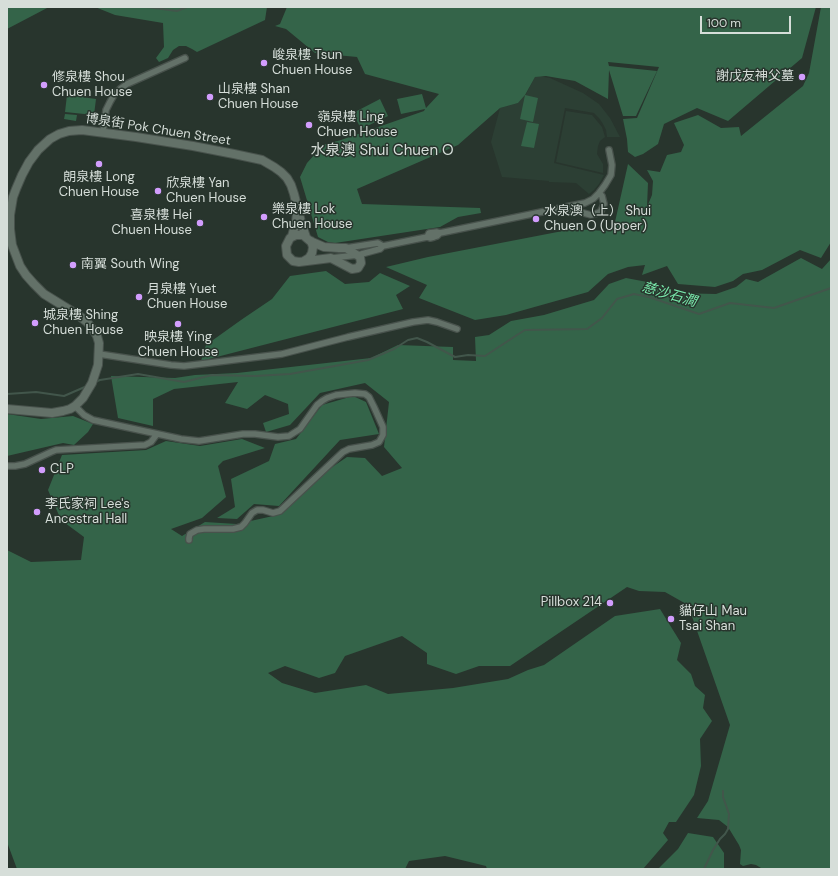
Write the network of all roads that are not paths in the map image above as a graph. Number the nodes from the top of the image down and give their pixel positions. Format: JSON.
{"nodes":[{"id":1,"x":185,"y":58,"type":"dead end"},
{"id":2,"x":102,"y":132,"type":"junction"},
{"id":3,"x":609,"y":150,"type":"dead end"},
{"id":4,"x":599,"y":194,"type":"junction"},
{"id":5,"x":297,"y":206,"type":"junction"},
{"id":6,"x":565,"y":208,"type":"junction"},
{"id":7,"x":8,"y":229,"type":"edge"},
{"id":8,"x":292,"y":236,"type":"junction"},
{"id":9,"x":309,"y":239,"type":"junction"},
{"id":10,"x":384,"y":246,"type":"junction"},
{"id":11,"x":346,"y":248,"type":"junction"},
{"id":12,"x":358,"y":255,"type":"junction"},
{"id":13,"x":331,"y":258,"type":"junction"},
{"id":14,"x":304,"y":261,"type":"junction"},
{"id":15,"x":457,"y":329,"type":"dead end"},
{"id":16,"x":99,"y":354,"type":"junction"},
{"id":17,"x":75,"y":406,"type":"junction"},
{"id":18,"x":7,"y":409,"type":"edge"},
{"id":19,"x":157,"y":434,"type":"junction"},
{"id":20,"x":7,"y":466,"type":"edge"},
{"id":21,"x":189,"y":540,"type":"dead end"}],
"edges":[{"from":1,"to":2,"type":"street"},
{"from":2,"to":5,"type":"street","name":"博泉街 Pok Chuen Street"},
{"from":2,"to":7,"type":"street","name":"博泉街 Pok Chuen Street"},
{"from":3,"to":4,"type":"street","name":"博泉街 Pok Chuen Street"},
{"from":4,"to":6,"type":"street","name":"博泉街 Pok Chuen Street"},
{"from":4,"to":6,"type":"street","name":"博泉街 Pok Chuen Street"},
{"from":5,"to":8,"type":"street","name":"博泉街 Pok Chuen Street"},
{"from":5,"to":9,"type":"street","name":"博泉街 Pok Chuen Street"},
{"from":6,"to":10,"type":"street","name":"博泉街 Pok Chuen Street"},
{"from":7,"to":16,"type":"street","name":"博泉街 Pok Chuen Street"},
{"from":8,"to":9,"type":"street","name":"博泉街 Pok Chuen Street"},
{"from":8,"to":14,"type":"street","name":"博泉街 Pok Chuen Street"},
{"from":9,"to":11,"type":"street","name":"博泉街 Pok Chuen Street"},
{"from":9,"to":14,"type":"street","name":"博泉街 Pok Chuen Street"},
{"from":10,"to":11,"type":"street","name":"博泉街 Pok Chuen Street"},
{"from":10,"to":12,"type":"street","name":"博泉街 Pok Chuen Street"},
{"from":11,"to":12,"type":"street"},
{"from":12,"to":13,"type":"street","name":"博泉街 Pok Chuen Street"},
{"from":12,"to":13,"type":"street"},
{"from":13,"to":14,"type":"street","name":"博泉街 Pok Chuen Street"},
{"from":15,"to":16,"type":"street"},
{"from":16,"to":17,"type":"street","name":"博泉街 Pok Chuen Street"},
{"from":17,"to":18,"type":"street"},
{"from":17,"to":19,"type":"street"},
{"from":19,"to":20,"type":"street"},
{"from":19,"to":21,"type":"street"}]}
